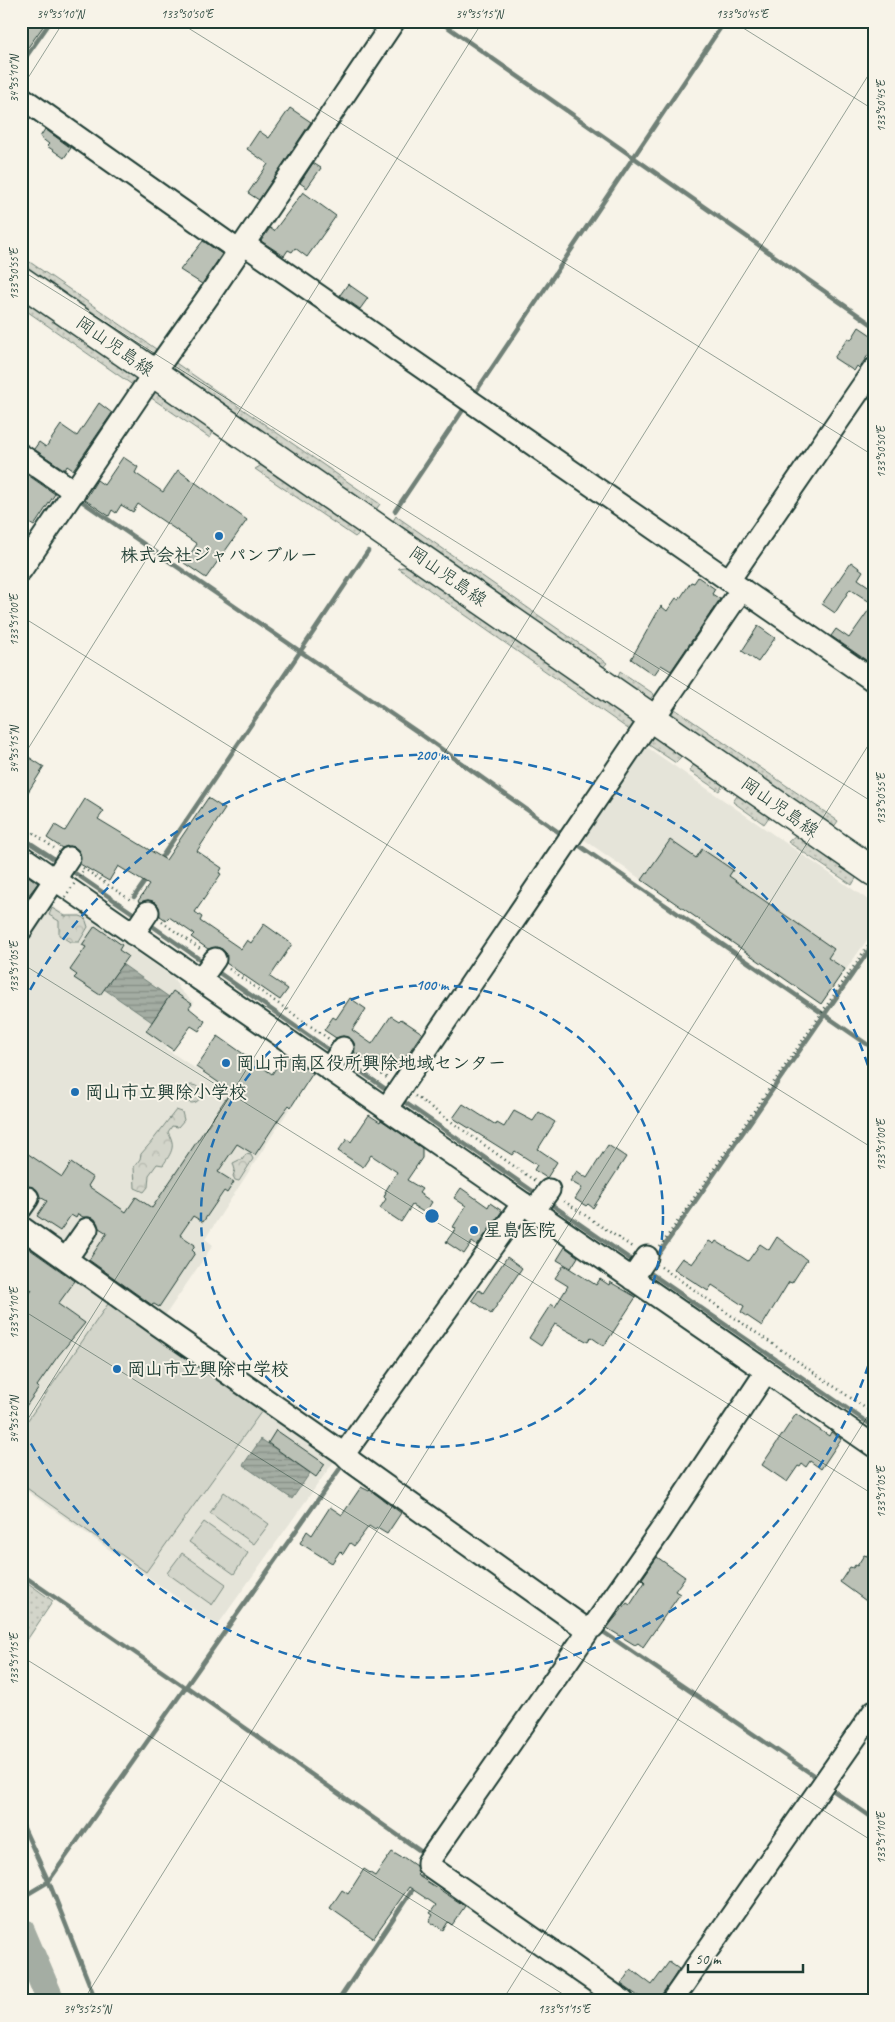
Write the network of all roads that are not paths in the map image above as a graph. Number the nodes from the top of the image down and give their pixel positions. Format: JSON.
{"nodes":[{"id":1,"x":394,"y":21,"type":"edge"},
{"id":2,"x":21,"y":97,"type":"edge"},
{"id":3,"x":242,"y":247,"type":"junction"},
{"id":4,"x":21,"y":281,"type":"edge"},
{"id":5,"x":874,"y":368,"type":"edge"},
{"id":6,"x":154,"y":373,"type":"junction"},
{"id":7,"x":21,"y":455,"type":"edge"},
{"id":8,"x":75,"y":492,"type":"junction"},
{"id":9,"x":21,"y":570,"type":"edge"},
{"id":10,"x":736,"y":585,"type":"junction"},
{"id":11,"x":874,"y":681,"type":"edge"},
{"id":12,"x":654,"y":719,"type":"junction"},
{"id":13,"x":21,"y":856,"type":"edge"},
{"id":14,"x":874,"y":872,"type":"edge"},
{"id":15,"x":67,"y":873,"type":"junction"},
{"id":16,"x":21,"y":930,"type":"edge"},
{"id":17,"x":398,"y":1099,"type":"junction"},
{"id":18,"x":538,"y":1200,"type":"junction"},
{"id":19,"x":21,"y":1227,"type":"edge"},
{"id":20,"x":87,"y":1229,"type":"dead end"},
{"id":21,"x":66,"y":1259,"type":"junction"},
{"id":22,"x":766,"y":1372,"type":"junction"},
{"id":23,"x":874,"y":1446,"type":"edge"},
{"id":24,"x":344,"y":1454,"type":"junction"},
{"id":25,"x":586,"y":1629,"type":"junction"},
{"id":26,"x":874,"y":1712,"type":"edge"},
{"id":27,"x":623,"y":2001,"type":"edge"},
{"id":28,"x":672,"y":2001,"type":"edge"}],
"edges":[{"from":1,"to":3,"type":"street"},
{"from":2,"to":3,"type":"street"},
{"from":3,"to":6,"type":"street"},
{"from":3,"to":10,"type":"street"},
{"from":4,"to":6,"type":"main road","name":"岡山児島線"},
{"from":5,"to":10,"type":"street"},
{"from":6,"to":8,"type":"street"},
{"from":6,"to":12,"type":"main road","name":"岡山児島線"},
{"from":7,"to":8,"type":"street"},
{"from":8,"to":9,"type":"street"},
{"from":10,"to":11,"type":"street"},
{"from":10,"to":12,"type":"street"},
{"from":12,"to":14,"type":"main road","name":"岡山児島線"},
{"from":12,"to":17,"type":"street"},
{"from":13,"to":15,"type":"street"},
{"from":15,"to":16,"type":"street"},
{"from":15,"to":17,"type":"street"},
{"from":17,"to":18,"type":"street"},
{"from":18,"to":22,"type":"street"},
{"from":18,"to":24,"type":"street"},
{"from":19,"to":21,"type":"street"},
{"from":20,"to":21,"type":"street"},
{"from":21,"to":24,"type":"street"},
{"from":22,"to":23,"type":"street"},
{"from":22,"to":25,"type":"street"},
{"from":24,"to":25,"type":"street"},
{"from":25,"to":27,"type":"street"},
{"from":26,"to":28,"type":"street"}]}
